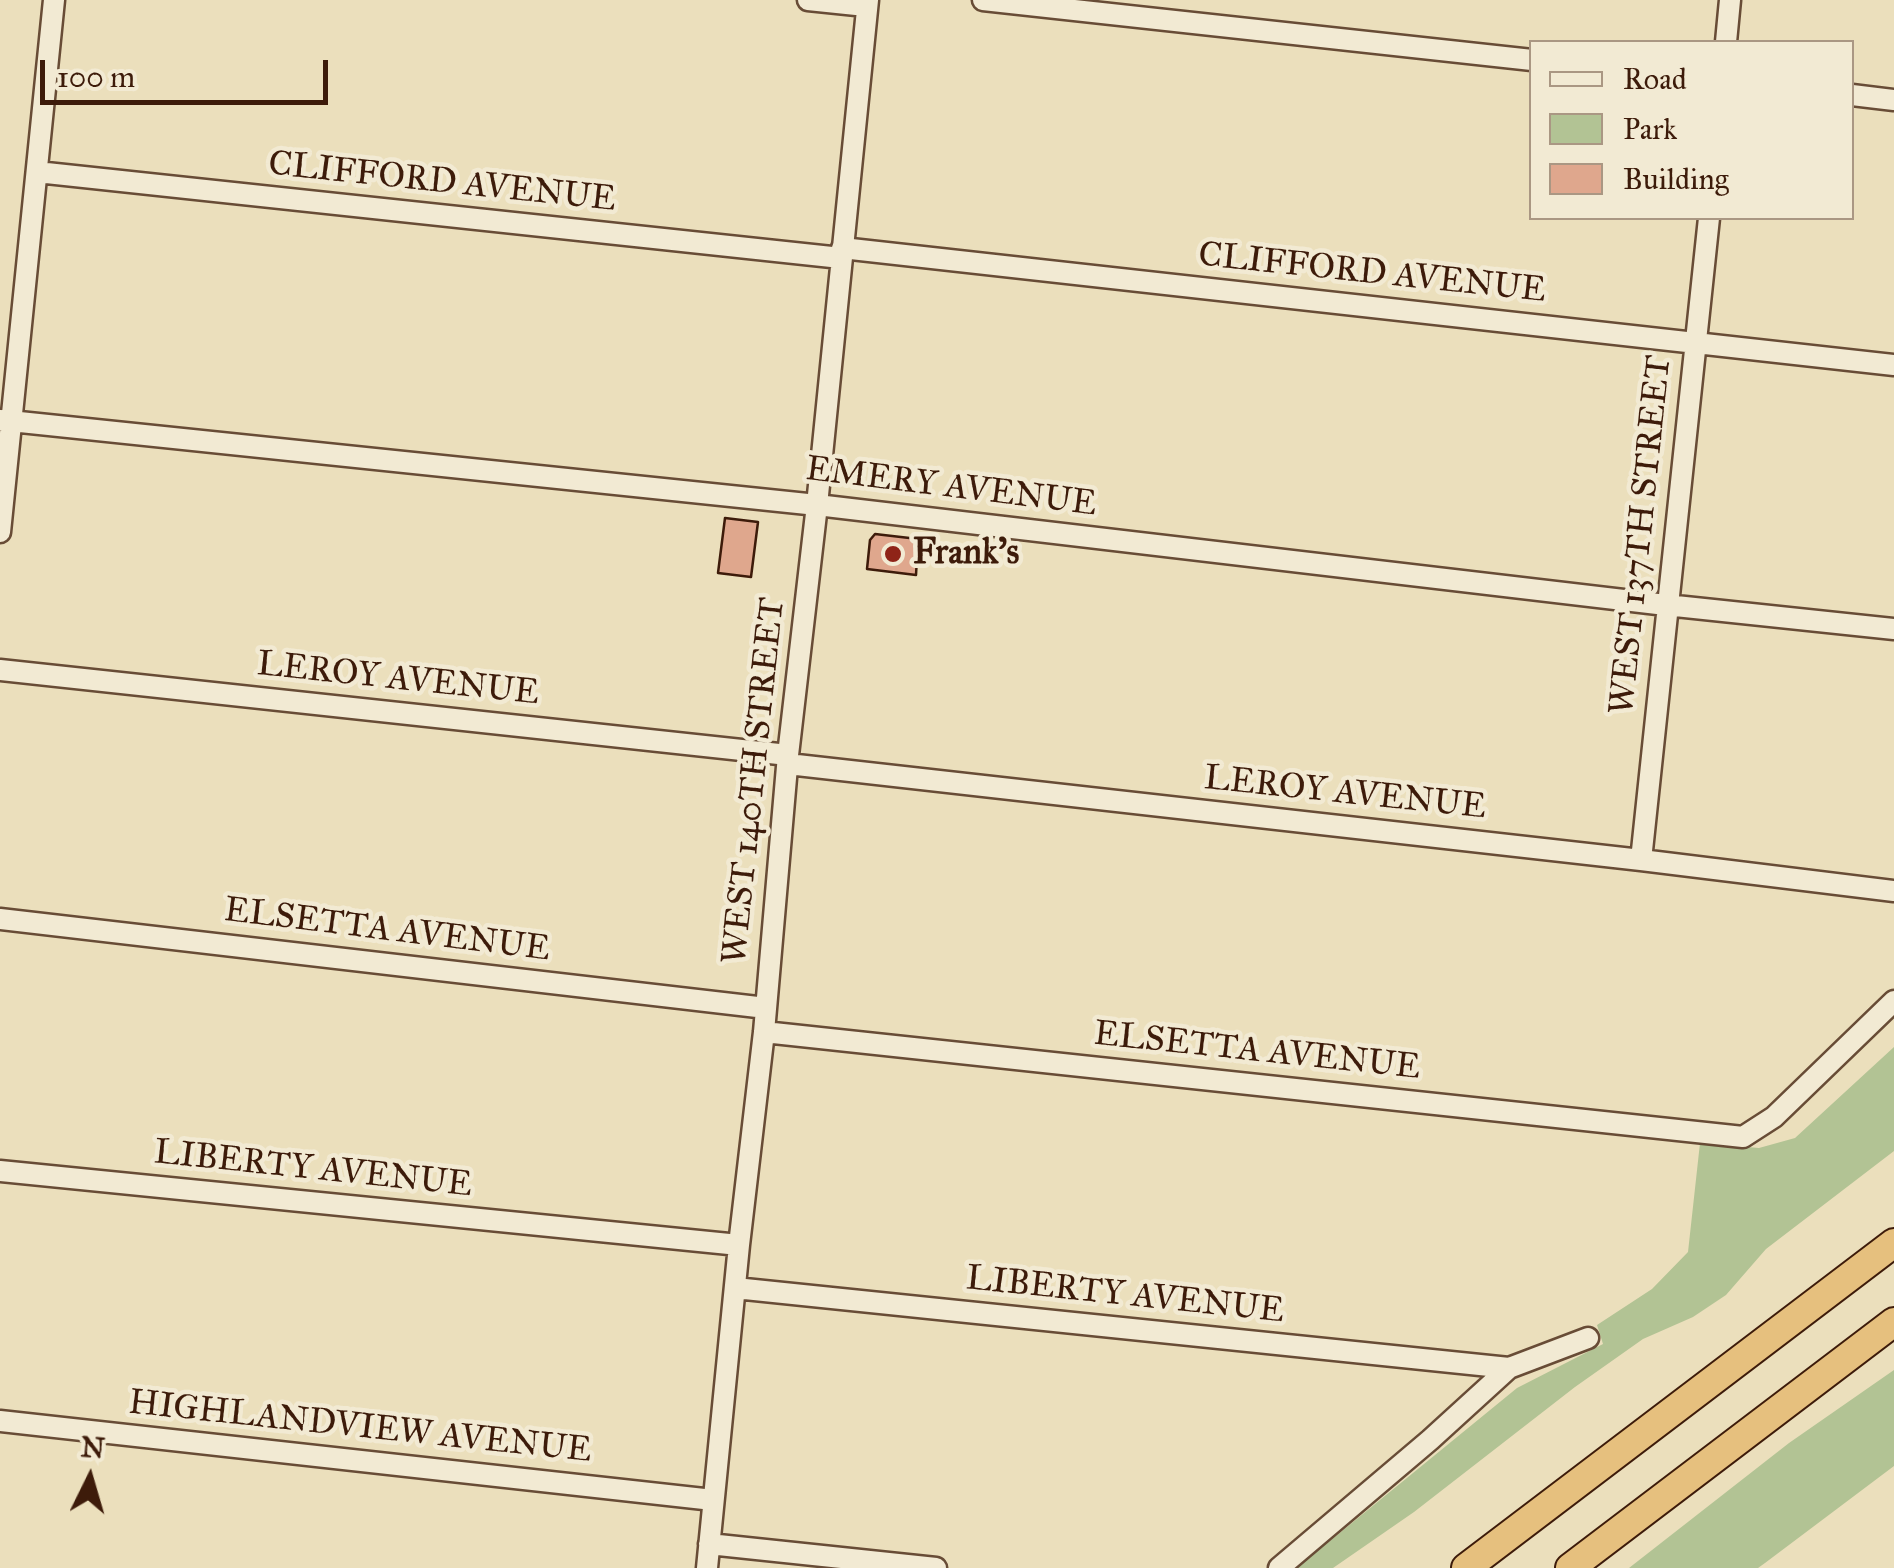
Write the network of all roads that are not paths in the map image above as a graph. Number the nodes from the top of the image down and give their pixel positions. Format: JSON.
{"nodes":[{"id":1,"x":54,"y":0,"type":"edge"},
{"id":2,"x":808,"y":0,"type":"edge"},
{"id":3,"x":983,"y":0,"type":"edge"},
{"id":4,"x":1730,"y":0,"type":"edge"},
{"id":5,"x":867,"y":3,"type":"edge"},
{"id":6,"x":1726,"y":40,"type":"edge"},
{"id":7,"x":1529,"y":60,"type":"edge"},
{"id":8,"x":1854,"y":95,"type":"edge"},
{"id":9,"x":1894,"y":100,"type":"edge"},
{"id":10,"x":36,"y":172,"type":"junction"},
{"id":11,"x":1708,"y":220,"type":"edge"},
{"id":12,"x":842,"y":253,"type":"junction"},
{"id":13,"x":1696,"y":342,"type":"junction"},
{"id":14,"x":1894,"y":366,"type":"edge"},
{"id":15,"x":5,"y":421,"type":"edge"},
{"id":16,"x":816,"y":505,"type":"junction"},
{"id":17,"x":0,"y":532,"type":"edge"},
{"id":18,"x":1666,"y":604,"type":"junction"},
{"id":19,"x":1894,"y":628,"type":"edge"},
{"id":20,"x":0,"y":670,"type":"edge"},
{"id":21,"x":788,"y":759,"type":"junction"},
{"id":22,"x":1641,"y":860,"type":"junction"},
{"id":23,"x":1894,"y":891,"type":"edge"},
{"id":24,"x":0,"y":920,"type":"edge"},
{"id":25,"x":1894,"y":1001,"type":"edge"},
{"id":26,"x":766,"y":1008,"type":"junction"},
{"id":27,"x":764,"y":1032,"type":"junction"},
{"id":28,"x":0,"y":1171,"type":"edge"},
{"id":29,"x":739,"y":1245,"type":"junction"},
{"id":30,"x":1890,"y":1245,"type":"edge"},
{"id":31,"x":735,"y":1288,"type":"junction"},
{"id":32,"x":1894,"y":1326,"type":"edge"},
{"id":33,"x":1588,"y":1338,"type":"dead end"},
{"id":34,"x":1509,"y":1368,"type":"junction"},
{"id":35,"x":0,"y":1421,"type":"edge"},
{"id":36,"x":713,"y":1500,"type":"junction"},
{"id":37,"x":709,"y":1544,"type":"junction"},
{"id":38,"x":706,"y":1568,"type":"edge"},
{"id":39,"x":936,"y":1568,"type":"edge"},
{"id":40,"x":1279,"y":1568,"type":"edge"},
{"id":41,"x":1466,"y":1568,"type":"edge"},
{"id":42,"x":1570,"y":1568,"type":"edge"}],
"edges":[{"from":1,"to":10,"type":"street"},
{"from":2,"to":5,"type":"street"},
{"from":3,"to":7,"type":"street"},
{"from":4,"to":6,"type":"street"},
{"from":5,"to":12,"type":"street","name":"WEST 140TH STREET"},
{"from":8,"to":9,"type":"street"},
{"from":10,"to":12,"type":"street","name":"CLIFFORD AVENUE"},
{"from":10,"to":15,"type":"street"},
{"from":11,"to":13,"type":"street","name":"WEST 137TH STREET"},
{"from":12,"to":13,"type":"street","name":"CLIFFORD AVENUE"},
{"from":12,"to":16,"type":"street","name":"WEST 140TH STREET"},
{"from":13,"to":14,"type":"street","name":"CLIFFORD AVENUE"},
{"from":13,"to":18,"type":"street","name":"WEST 137TH STREET"},
{"from":15,"to":16,"type":"street","name":"EMERY AVENUE"},
{"from":15,"to":17,"type":"street"},
{"from":16,"to":18,"type":"street","name":"EMERY AVENUE"},
{"from":16,"to":21,"type":"street","name":"WEST 140TH STREET"},
{"from":18,"to":19,"type":"street","name":"EMERY AVENUE"},
{"from":18,"to":22,"type":"street","name":"WEST 137TH STREET"},
{"from":20,"to":21,"type":"street","name":"LEROY AVENUE"},
{"from":21,"to":22,"type":"street","name":"LEROY AVENUE"},
{"from":21,"to":26,"type":"street","name":"WEST 140TH STREET"},
{"from":22,"to":23,"type":"street","name":"LEROY AVENUE"},
{"from":24,"to":26,"type":"street","name":"ELSETTA AVENUE"},
{"from":25,"to":27,"type":"street","name":"ELSETTA AVENUE"},
{"from":26,"to":27,"type":"street","name":"WEST 140TH STREET"},
{"from":27,"to":29,"type":"street","name":"WEST 140TH STREET"},
{"from":28,"to":29,"type":"street","name":"LIBERTY AVENUE"},
{"from":29,"to":31,"type":"street","name":"WEST 140TH STREET"},
{"from":30,"to":41,"type":"highway"},
{"from":31,"to":34,"type":"street","name":"LIBERTY AVENUE"},
{"from":31,"to":36,"type":"street","name":"WEST 140TH STREET"},
{"from":32,"to":42,"type":"highway"},
{"from":33,"to":34,"type":"street"},
{"from":34,"to":40,"type":"street"},
{"from":35,"to":36,"type":"street","name":"HIGHLANDVIEW AVENUE"},
{"from":36,"to":37,"type":"street","name":"WEST 140TH STREET"},
{"from":37,"to":38,"type":"street","name":"WEST 140TH STREET"},
{"from":37,"to":39,"type":"street"}]}
